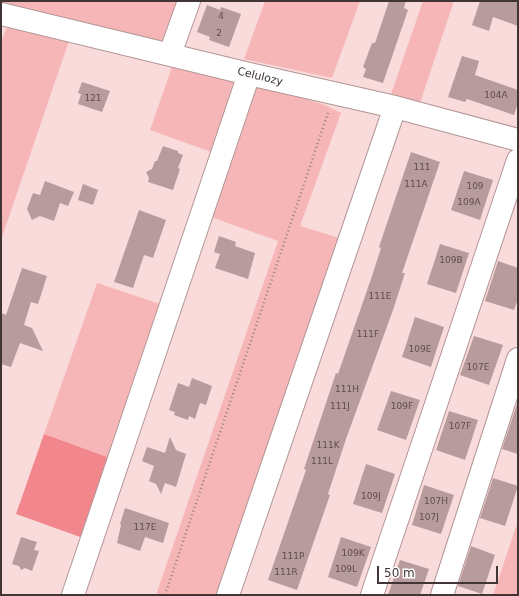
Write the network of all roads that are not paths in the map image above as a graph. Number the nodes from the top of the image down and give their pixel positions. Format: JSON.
{"nodes":[{"id":1,"x":189,"y":1,"type":"edge"},
{"id":2,"x":1,"y":14,"type":"edge"},
{"id":3,"x":170,"y":54,"type":"junction"},
{"id":4,"x":249,"y":74,"type":"junction"},
{"id":5,"x":395,"y":107,"type":"junction"},
{"id":6,"x":518,"y":140,"type":"edge"},
{"id":7,"x":518,"y":160,"type":"edge"},
{"id":8,"x":518,"y":359,"type":"edge"},
{"id":9,"x":73,"y":595,"type":"edge"},
{"id":10,"x":228,"y":595,"type":"edge"},
{"id":11,"x":372,"y":595,"type":"edge"},
{"id":12,"x":442,"y":595,"type":"edge"}],
"edges":[{"from":1,"to":3,"type":"street"},
{"from":2,"to":3,"type":"street","name":"Celulozy"},
{"from":3,"to":4,"type":"street","name":"Celulozy"},
{"from":4,"to":5,"type":"street","name":"Celulozy"},
{"from":4,"to":9,"type":"street"},
{"from":5,"to":6,"type":"street","name":"Celulozy"},
{"from":5,"to":10,"type":"street"},
{"from":7,"to":11,"type":"street"},
{"from":8,"to":12,"type":"street"}]}
